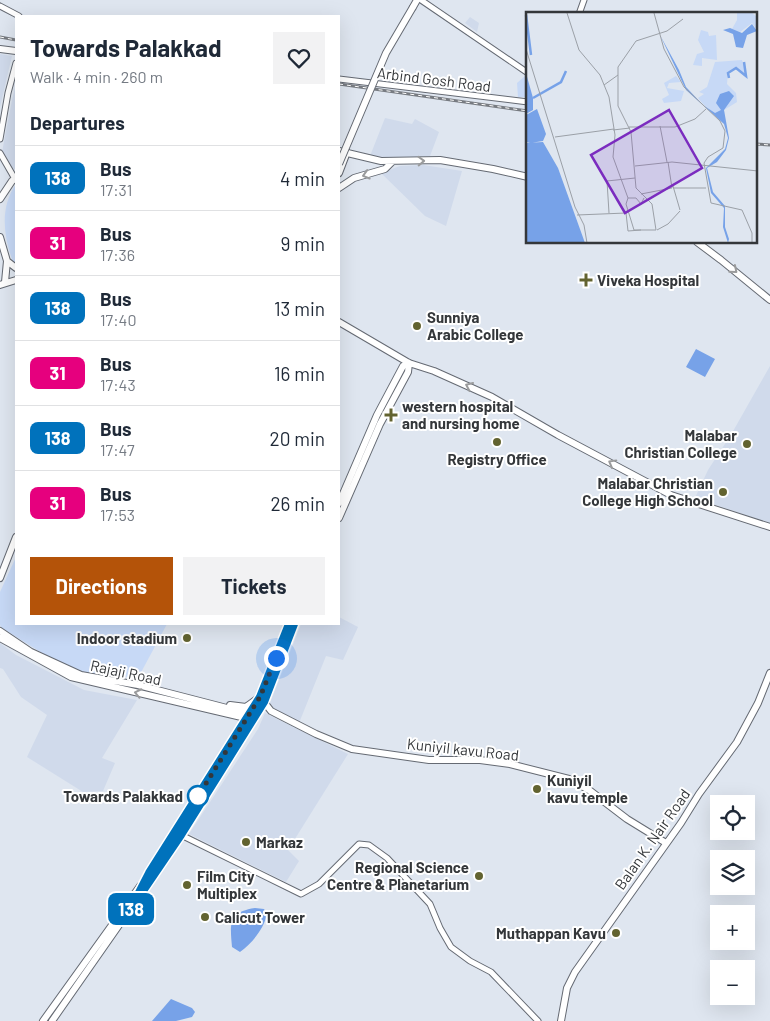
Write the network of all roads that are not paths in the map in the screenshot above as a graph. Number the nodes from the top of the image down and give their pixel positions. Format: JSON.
{"nodes":[{"id":1,"x":417,"y":0,"type":"edge"},
{"id":2,"x":421,"y":0,"type":"edge"},
{"id":3,"x":584,"y":0,"type":"edge"},
{"id":4,"x":0,"y":6,"type":"edge"},
{"id":5,"x":580,"y":12,"type":"edge"},
{"id":6,"x":17,"y":15,"type":"edge"},
{"id":7,"x":0,"y":49,"type":"edge"},
{"id":8,"x":15,"y":52,"type":"edge"},
{"id":9,"x":15,"y":67,"type":"edge"},
{"id":10,"x":526,"y":72,"type":"edge"},
{"id":11,"x":340,"y":79,"type":"edge"},
{"id":12,"x":526,"y":102,"type":"edge"},
{"id":13,"x":0,"y":140,"type":"edge"},
{"id":14,"x":340,"y":151,"type":"edge"},
{"id":15,"x":347,"y":152,"type":"junction"},
{"id":16,"x":0,"y":153,"type":"edge"},
{"id":17,"x":340,"y":162,"type":"edge"},
{"id":18,"x":392,"y":162,"type":"junction"},
{"id":19,"x":340,"y":170,"type":"edge"},
{"id":20,"x":15,"y":176,"type":"edge"},
{"id":21,"x":526,"y":177,"type":"edge"},
{"id":22,"x":15,"y":179,"type":"edge"},
{"id":23,"x":340,"y":187,"type":"edge"},
{"id":24,"x":0,"y":199,"type":"edge"},
{"id":25,"x":0,"y":237,"type":"edge"},
{"id":26,"x":700,"y":244,"type":"edge"},
{"id":27,"x":7,"y":260,"type":"junction"},
{"id":28,"x":15,"y":267,"type":"edge"},
{"id":29,"x":15,"y":280,"type":"edge"},
{"id":30,"x":2,"y":284,"type":"edge"},
{"id":31,"x":770,"y":300,"type":"edge"},
{"id":32,"x":340,"y":323,"type":"edge"},
{"id":33,"x":409,"y":363,"type":"junction"},
{"id":34,"x":353,"y":476,"type":"junction"},
{"id":35,"x":340,"y":501,"type":"edge"},
{"id":36,"x":340,"y":515,"type":"edge"},
{"id":37,"x":770,"y":527,"type":"edge"},
{"id":38,"x":15,"y":540,"type":"edge"},
{"id":39,"x":0,"y":578,"type":"edge"},
{"id":40,"x":289,"y":625,"type":"edge"},
{"id":41,"x":294,"y":625,"type":"edge"},
{"id":42,"x":0,"y":631,"type":"edge"},
{"id":43,"x":0,"y":638,"type":"edge"},
{"id":44,"x":770,"y":673,"type":"edge"},
{"id":45,"x":262,"y":700,"type":"junction"},
{"id":46,"x":213,"y":707,"type":"junction"},
{"id":47,"x":250,"y":718,"type":"junction"},
{"id":48,"x":233,"y":740,"type":"junction"},
{"id":49,"x":181,"y":835,"type":"junction"},
{"id":50,"x":666,"y":843,"type":"junction"},
{"id":51,"x":152,"y":874,"type":"junction"},
{"id":52,"x":43,"y":1021,"type":"edge"},
{"id":53,"x":52,"y":1021,"type":"edge"},
{"id":54,"x":56,"y":1021,"type":"edge"},
{"id":55,"x":538,"y":1021,"type":"edge"},
{"id":56,"x":561,"y":1021,"type":"edge"}],
"edges":[{"from":1,"to":17,"type":"main road","bridge":true},
{"from":2,"to":10,"type":"street"},
{"from":3,"to":5,"type":"street"},
{"from":4,"to":6,"type":"street"},
{"from":7,"to":8,"type":"main road"},
{"from":9,"to":13,"type":"street"},
{"from":11,"to":12,"type":"street","name":"Arbind Gosh Road"},
{"from":14,"to":15,"type":"main road"},
{"from":15,"to":18,"type":"main road"},
{"from":15,"to":19,"type":"main road"},
{"from":16,"to":20,"type":"street"},
{"from":18,"to":21,"type":"main road","one_way":true},
{"from":18,"to":23,"type":"main road","one_way":true},
{"from":22,"to":24,"type":"main road"},
{"from":25,"to":27,"type":"main road"},
{"from":26,"to":31,"type":"main road","one_way":true},
{"from":27,"to":28,"type":"main road"},
{"from":27,"to":30,"type":"main road"},
{"from":29,"to":30,"type":"main road"},
{"from":32,"to":33,"type":"main road"},
{"from":33,"to":34,"type":"main road"},
{"from":37,"to":33,"type":"main road","one_way":true},
{"from":34,"to":35,"type":"main road"},
{"from":34,"to":36,"type":"main road"},
{"from":38,"to":39,"type":"main road"},
{"from":40,"to":45,"type":"main road"},
{"from":41,"to":45,"type":"main road"},
{"from":42,"to":46,"type":"main road","name":"Rajaji Road"},
{"from":46,"to":43,"type":"main road","one_way":true},
{"from":44,"to":50,"type":"main road","name":"Balan K. Nair Road"},
{"from":45,"to":46,"type":"main road"},
{"from":45,"to":47,"type":"main road"},
{"from":45,"to":50,"type":"main road","name":"Kuniyil kavu Road"},
{"from":46,"to":47,"type":"main road","name":"Rajaji Road"},
{"from":46,"to":48,"type":"main road"},
{"from":47,"to":48,"type":"main road"},
{"from":47,"to":49,"type":"main road"},
{"from":48,"to":51,"type":"main road"},
{"from":49,"to":51,"type":"main road"},
{"from":49,"to":55,"type":"street"},
{"from":50,"to":56,"type":"main road","name":"Balan K. Nair Road"},
{"from":51,"to":52,"type":"main road"},
{"from":51,"to":53,"type":"main road"},
{"from":51,"to":54,"type":"main road"}]}
